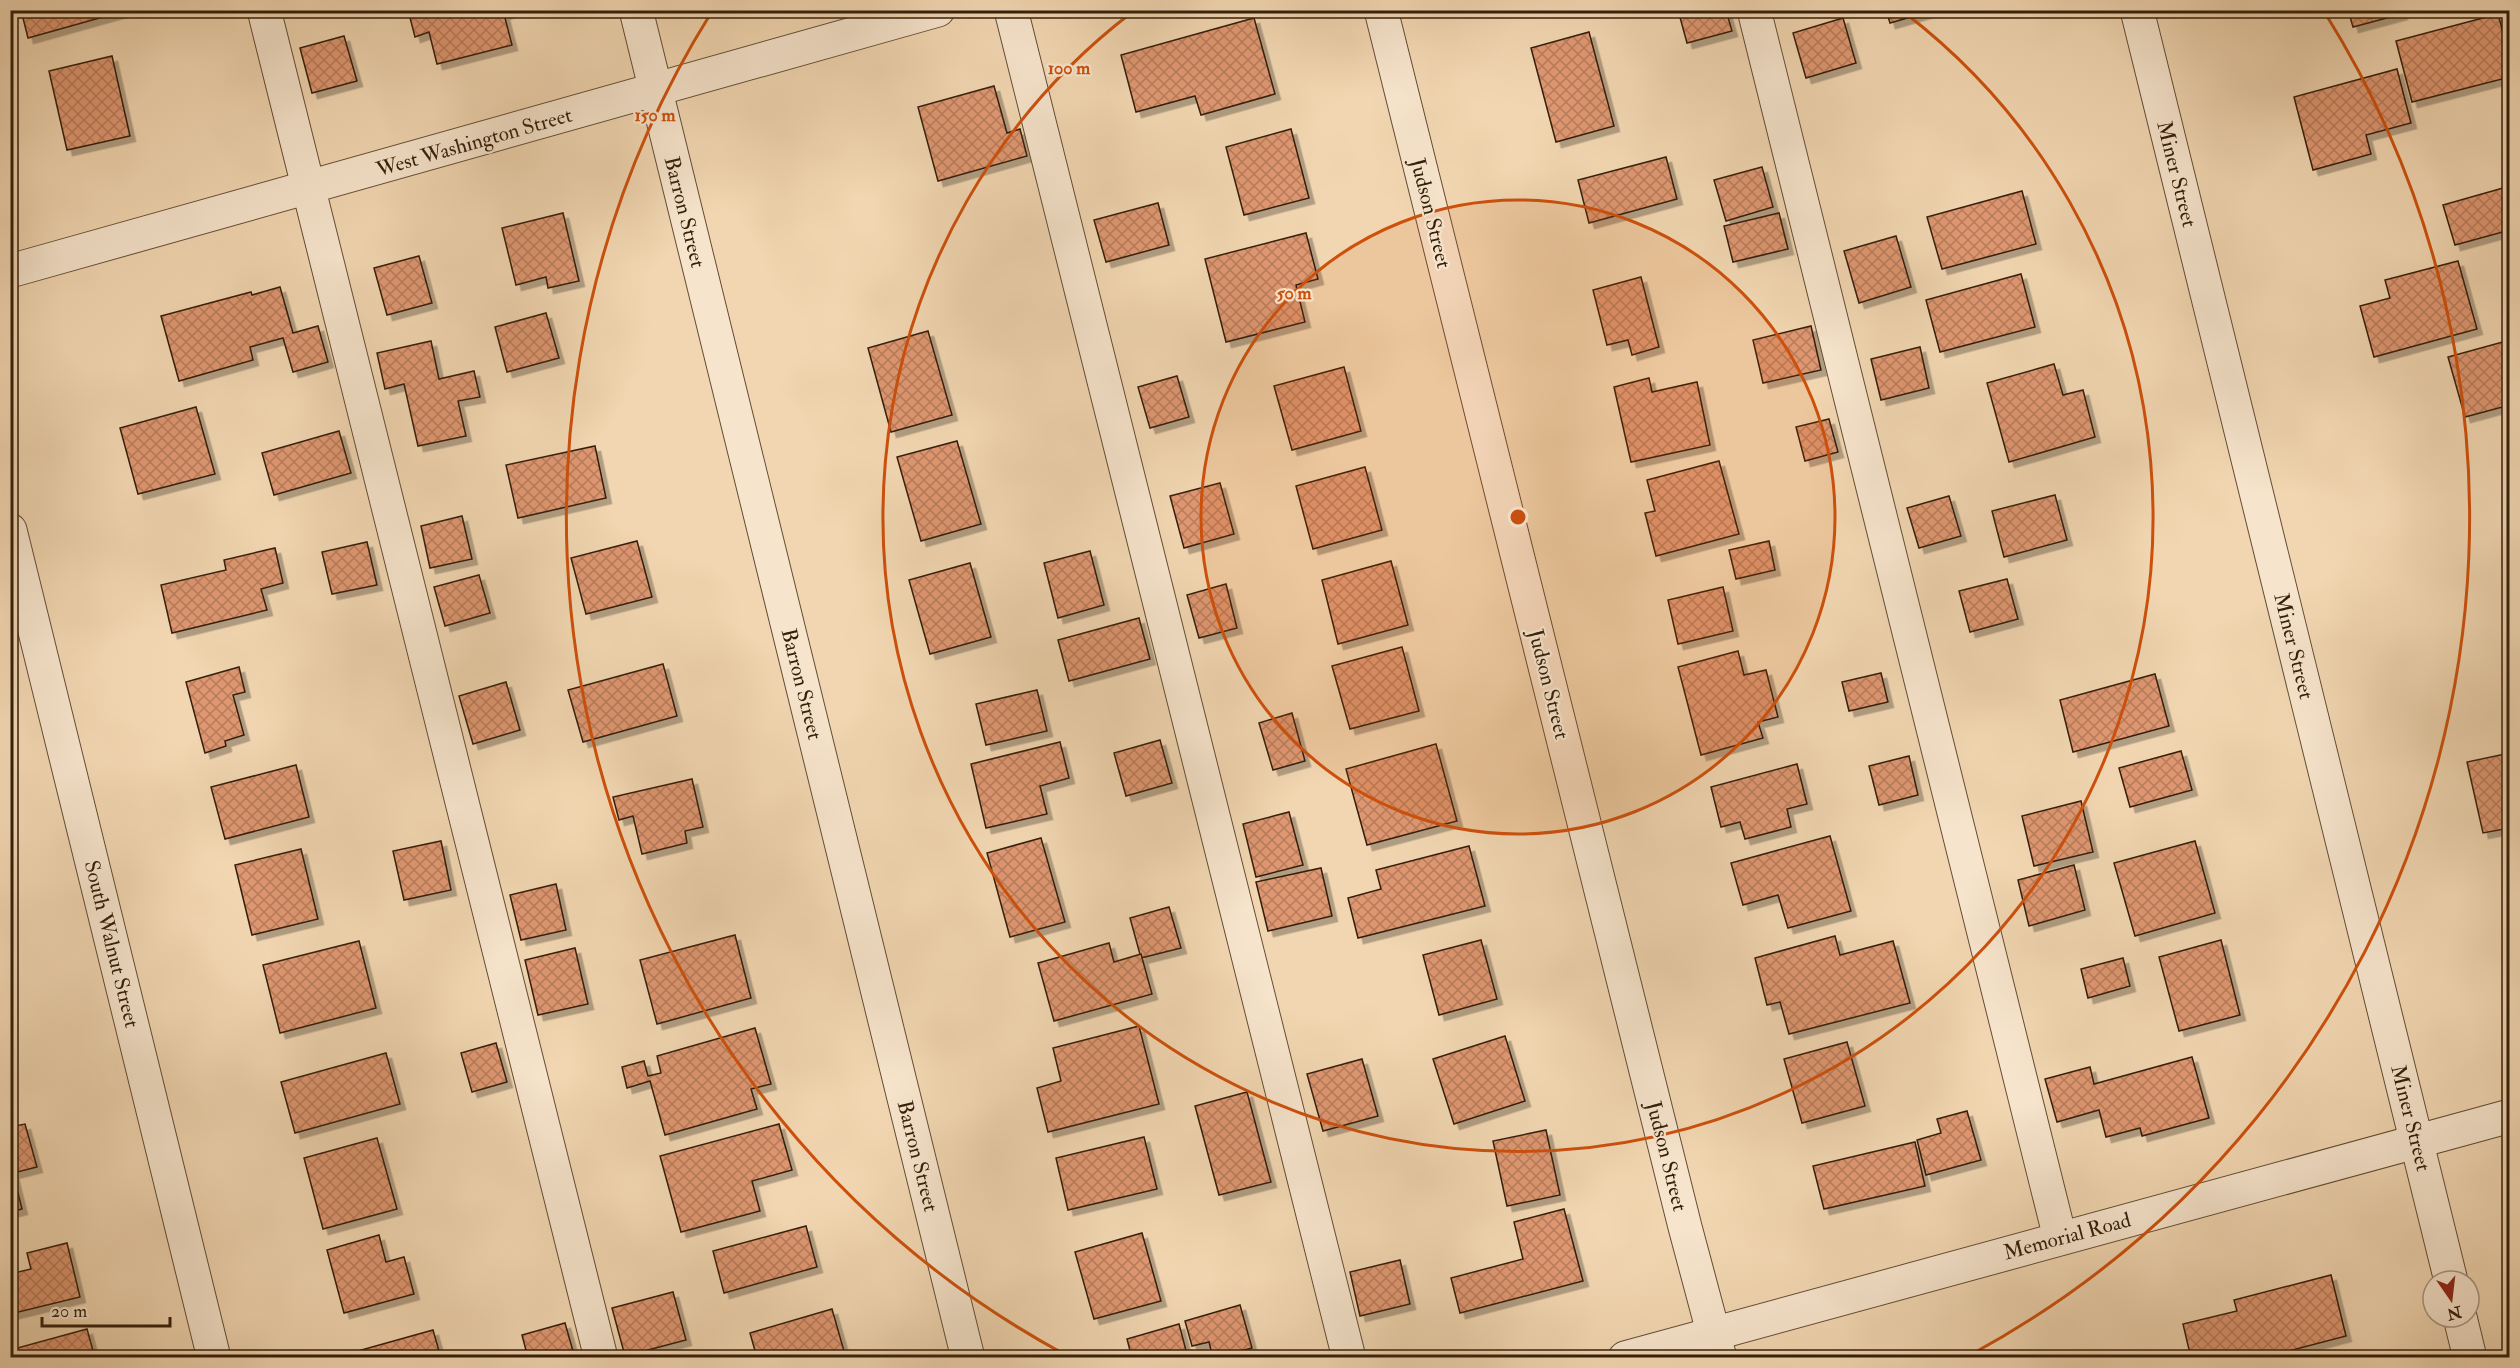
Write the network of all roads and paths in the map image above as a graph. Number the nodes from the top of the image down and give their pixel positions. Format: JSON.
{"nodes":[{"id":1,"x":264,"y":10,"type":"edge"},
{"id":2,"x":636,"y":10,"type":"edge"},
{"id":3,"x":938,"y":10,"type":"edge"},
{"id":4,"x":1011,"y":10,"type":"edge"},
{"id":5,"x":1381,"y":10,"type":"edge"},
{"id":6,"x":1754,"y":10,"type":"edge"},
{"id":7,"x":2137,"y":10,"type":"edge"},
{"id":8,"x":656,"y":91,"type":"junction"},
{"id":9,"x":308,"y":188,"type":"junction"},
{"id":10,"x":10,"y":272,"type":"edge"},
{"id":11,"x":10,"y":530,"type":"edge"},
{"id":12,"x":2510,"y":1116,"type":"edge"},
{"id":13,"x":2416,"y":1141,"type":"junction"},
{"id":14,"x":2060,"y":1238,"type":"junction"},
{"id":15,"x":2448,"y":1269,"type":"edge"},
{"id":16,"x":2463,"y":1329,"type":"edge"},
{"id":17,"x":1717,"y":1345,"type":"edge"},
{"id":18,"x":214,"y":1358,"type":"edge"},
{"id":19,"x":601,"y":1358,"type":"edge"},
{"id":20,"x":968,"y":1358,"type":"edge"},
{"id":21,"x":1349,"y":1358,"type":"edge"},
{"id":22,"x":1625,"y":1358,"type":"edge"},
{"id":23,"x":2470,"y":1358,"type":"edge"}],
"edges":[{"from":1,"to":9,"type":"street"},
{"from":2,"to":8,"type":"street","name":"Barron Street"},
{"from":3,"to":8,"type":"street","name":"West Washington Street"},
{"from":4,"to":21,"type":"street"},
{"from":5,"to":17,"type":"street","name":"Judson Street"},
{"from":6,"to":14,"type":"street"},
{"from":7,"to":13,"type":"street","name":"Miner Street"},
{"from":8,"to":9,"type":"street","name":"West Washington Street"},
{"from":8,"to":20,"type":"street","name":"Barron Street"},
{"from":9,"to":10,"type":"street","name":"West Washington Street"},
{"from":9,"to":19,"type":"street"},
{"from":11,"to":18,"type":"street","name":"South Walnut Street"},
{"from":12,"to":13,"type":"street","name":"Memorial Road"},
{"from":13,"to":14,"type":"street","name":"Memorial Road"},
{"from":13,"to":15,"type":"street","name":"Miner Street"},
{"from":14,"to":17,"type":"street","name":"Memorial Road"},
{"from":16,"to":23,"type":"street"},
{"from":17,"to":22,"type":"street","name":"Memorial Road"}]}
